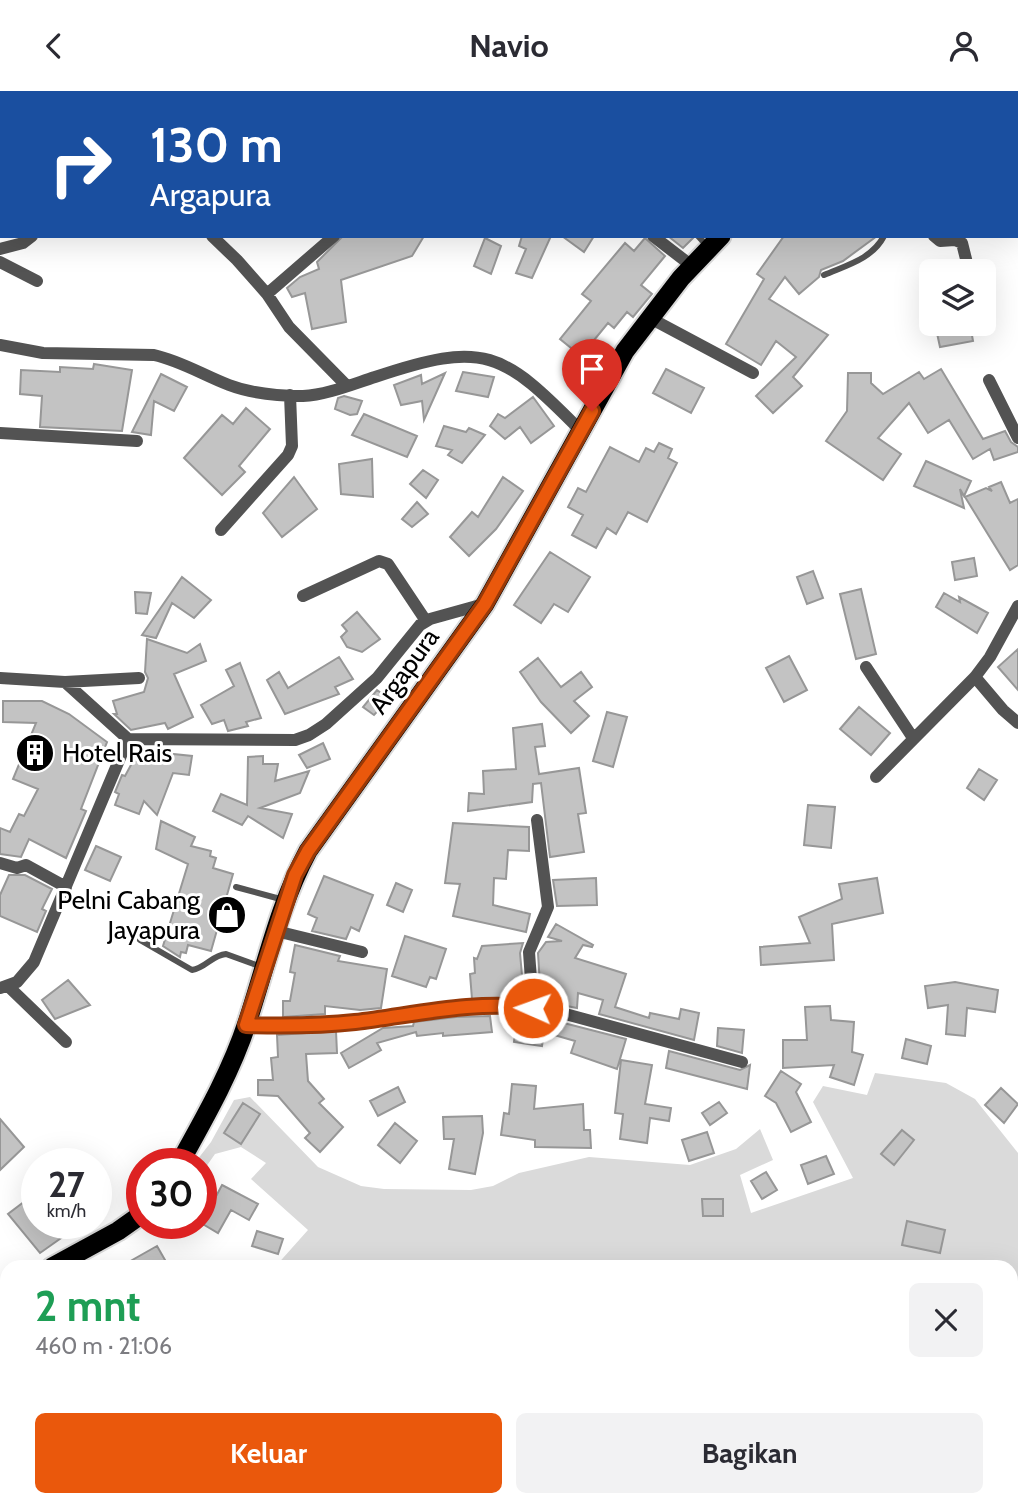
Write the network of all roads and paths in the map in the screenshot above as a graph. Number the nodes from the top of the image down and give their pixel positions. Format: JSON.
{"nodes":[{"id":1,"x":29,"y":238,"type":"edge"},
{"id":2,"x":214,"y":238,"type":"edge"},
{"id":3,"x":332,"y":238,"type":"edge"},
{"id":4,"x":656,"y":238,"type":"edge"},
{"id":5,"x":883,"y":238,"type":"edge"},
{"id":6,"x":936,"y":238,"type":"edge"},
{"id":7,"x":709,"y":240,"type":"edge"},
{"id":8,"x":0,"y":250,"type":"edge"},
{"id":9,"x":966,"y":259,"type":"edge"},
{"id":10,"x":0,"y":262,"type":"edge"},
{"id":11,"x":692,"y":266,"type":"junction"},
{"id":12,"x":824,"y":275,"type":"dead end"},
{"id":13,"x":37,"y":281,"type":"dead end"},
{"id":14,"x":267,"y":294,"type":"junction"},
{"id":15,"x":648,"y":317,"type":"junction"},
{"id":16,"x":0,"y":345,"type":"edge"},
{"id":17,"x":753,"y":373,"type":"dead end"},
{"id":18,"x":989,"y":380,"type":"dead end"},
{"id":19,"x":347,"y":386,"type":"junction"},
{"id":20,"x":290,"y":395,"type":"junction"},
{"id":21,"x":581,"y":431,"type":"junction"},
{"id":22,"x":0,"y":433,"type":"edge"},
{"id":23,"x":1018,"y":438,"type":"edge"},
{"id":24,"x":137,"y":441,"type":"dead end"},
{"id":25,"x":221,"y":530,"type":"dead end"},
{"id":26,"x":303,"y":596,"type":"dead end"},
{"id":27,"x":485,"y":604,"type":"junction"},
{"id":28,"x":1018,"y":606,"type":"edge"},
{"id":29,"x":426,"y":621,"type":"junction"},
{"id":30,"x":866,"y":667,"type":"dead end"},
{"id":31,"x":0,"y":677,"type":"edge"},
{"id":32,"x":975,"y":677,"type":"junction"},
{"id":33,"x":139,"y":678,"type":"dead end"},
{"id":34,"x":65,"y":682,"type":"junction"},
{"id":35,"x":1018,"y":723,"type":"edge"},
{"id":36,"x":913,"y":738,"type":"junction"},
{"id":37,"x":128,"y":739,"type":"junction"},
{"id":38,"x":876,"y":777,"type":"dead end"},
{"id":39,"x":537,"y":820,"type":"dead end"},
{"id":40,"x":0,"y":863,"type":"edge"},
{"id":41,"x":66,"y":887,"type":"junction"},
{"id":42,"x":236,"y":887,"type":"dead end"},
{"id":43,"x":286,"y":901,"type":"junction"},
{"id":44,"x":276,"y":931,"type":"junction"},
{"id":45,"x":140,"y":940,"type":"dead end"},
{"id":46,"x":362,"y":951,"type":"dead end"},
{"id":47,"x":264,"y":968,"type":"junction"},
{"id":48,"x":4,"y":988,"type":"edge"},
{"id":49,"x":533,"y":1008,"type":"junction"},
{"id":50,"x":246,"y":1025,"type":"junction"},
{"id":51,"x":66,"y":1042,"type":"dead end"},
{"id":52,"x":742,"y":1062,"type":"dead end"},
{"id":53,"x":187,"y":1148,"type":"edge"},
{"id":54,"x":126,"y":1225,"type":"edge"},
{"id":55,"x":65,"y":1260,"type":"edge"}],
"edges":[{"from":1,"to":8,"type":"street"},
{"from":2,"to":14,"type":"street"},
{"from":3,"to":14,"type":"street"},
{"from":4,"to":11,"type":"street"},
{"from":5,"to":12,"type":"lane"},
{"from":6,"to":9,"type":"street"},
{"from":7,"to":11,"type":"highway","name":"Argapura"},
{"from":10,"to":13,"type":"street"},
{"from":11,"to":15,"type":"highway","name":"Argapura"},
{"from":14,"to":19,"type":"street"},
{"from":15,"to":17,"type":"street"},
{"from":15,"to":21,"type":"highway","name":"Argapura"},
{"from":16,"to":20,"type":"street"},
{"from":18,"to":23,"type":"street"},
{"from":19,"to":20,"type":"street"},
{"from":19,"to":21,"type":"street"},
{"from":20,"to":25,"type":"street"},
{"from":21,"to":27,"type":"highway","name":"Argapura"},
{"from":22,"to":24,"type":"street"},
{"from":26,"to":29,"type":"street"},
{"from":27,"to":29,"type":"street"},
{"from":27,"to":43,"type":"highway","name":"Argapura"},
{"from":28,"to":32,"type":"street"},
{"from":29,"to":37,"type":"street"},
{"from":30,"to":36,"type":"street"},
{"from":31,"to":34,"type":"street"},
{"from":32,"to":35,"type":"street"},
{"from":32,"to":36,"type":"street"},
{"from":33,"to":34,"type":"street"},
{"from":34,"to":37,"type":"street"},
{"from":36,"to":38,"type":"street"},
{"from":37,"to":41,"type":"street"},
{"from":39,"to":49,"type":"street"},
{"from":40,"to":41,"type":"street"},
{"from":41,"to":48,"type":"street"},
{"from":42,"to":43,"type":"lane"},
{"from":43,"to":44,"type":"highway","name":"Argapura"},
{"from":44,"to":46,"type":"street"},
{"from":44,"to":47,"type":"highway","name":"Argapura"},
{"from":45,"to":47,"type":"lane"},
{"from":47,"to":50,"type":"highway","name":"Argapura"},
{"from":48,"to":51,"type":"street"},
{"from":49,"to":50,"type":"street"},
{"from":49,"to":52,"type":"street"},
{"from":50,"to":53,"type":"highway","name":"Argapura"},
{"from":54,"to":55,"type":"highway"}]}
